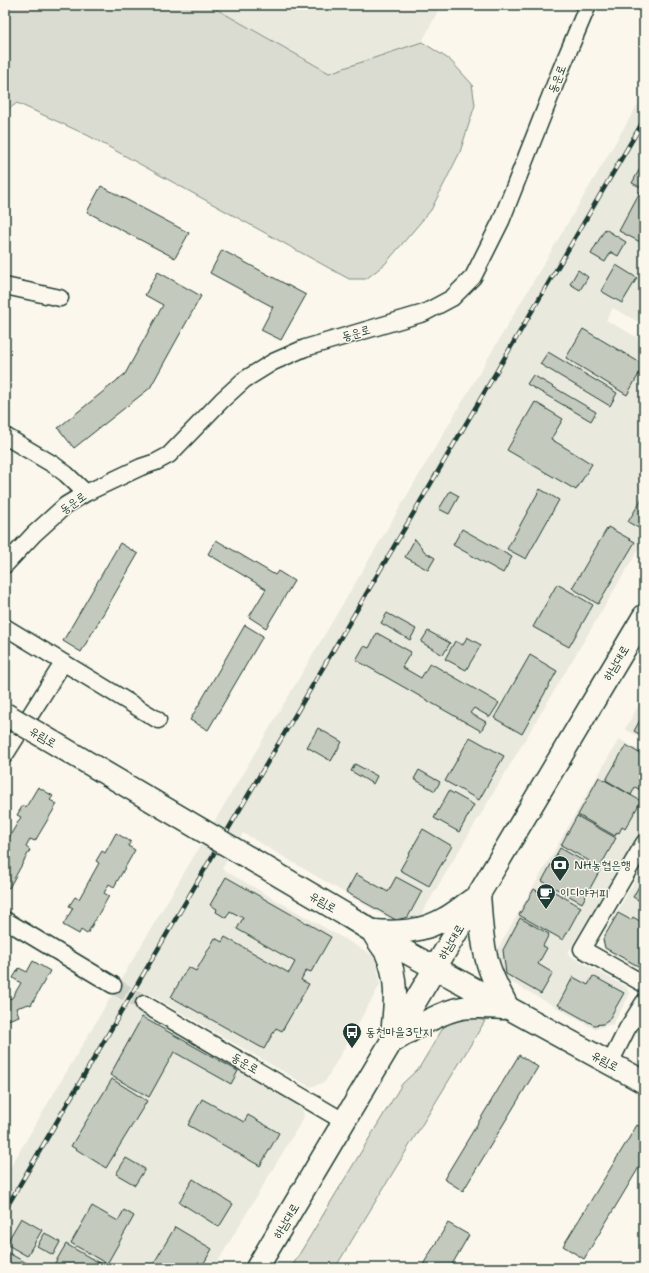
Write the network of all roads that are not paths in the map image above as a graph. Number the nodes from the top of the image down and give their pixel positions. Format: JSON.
{"nodes":[{"id":1,"x":588,"y":5,"type":"edge"},
{"id":2,"x":5,"y":286,"type":"edge"},
{"id":3,"x":60,"y":298,"type":"dead end"},
{"id":4,"x":5,"y":436,"type":"edge"},
{"id":5,"x":86,"y":493,"type":"junction"},
{"id":6,"x":5,"y":565,"type":"edge"},
{"id":7,"x":644,"y":616,"type":"edge"},
{"id":8,"x":5,"y":628,"type":"edge"},
{"id":9,"x":62,"y":663,"type":"junction"},
{"id":10,"x":5,"y":714,"type":"edge"},
{"id":11,"x":158,"y":720,"type":"dead end"},
{"id":12,"x":5,"y":755,"type":"edge"},
{"id":13,"x":644,"y":843,"type":"edge"},
{"id":14,"x":479,"y":895,"type":"junction"},
{"id":15,"x":5,"y":920,"type":"edge"},
{"id":16,"x":372,"y":931,"type":"junction"},
{"id":17,"x":435,"y":968,"type":"junction"},
{"id":18,"x":644,"y":984,"type":"edge"},
{"id":19,"x":113,"y":985,"type":"tunnel mouth"},
{"id":20,"x":644,"y":1002,"type":"edge"},
{"id":21,"x":144,"y":1004,"type":"tunnel mouth"},
{"id":22,"x":508,"y":1008,"type":"junction"},
{"id":23,"x":392,"y":1042,"type":"junction"},
{"id":24,"x":610,"y":1063,"type":"junction"},
{"id":25,"x":644,"y":1082,"type":"edge"},
{"id":26,"x":345,"y":1122,"type":"junction"},
{"id":27,"x":257,"y":1268,"type":"edge"}],
"edges":[{"from":1,"to":5,"type":"street","name":"동운로"},
{"from":2,"to":3,"type":"street"},
{"from":4,"to":5,"type":"street"},
{"from":5,"to":6,"type":"street","name":"동운로"},
{"from":7,"to":14,"type":"street","name":"하남대로"},
{"from":8,"to":9,"type":"street"},
{"from":9,"to":11,"type":"street"},
{"from":9,"to":12,"type":"street"},
{"from":10,"to":16,"type":"street","name":"유림로","bridge":true},
{"from":13,"to":18,"type":"street"},
{"from":14,"to":16,"type":"street"},
{"from":14,"to":17,"type":"street","name":"하남대로"},
{"from":14,"to":22,"type":"street"},
{"from":15,"to":19,"type":"street"},
{"from":16,"to":17,"type":"street","name":"유림로"},
{"from":16,"to":23,"type":"street"},
{"from":17,"to":22,"type":"street","name":"유림로"},
{"from":17,"to":23,"type":"street","name":"하남대로"},
{"from":20,"to":24,"type":"street"},
{"from":21,"to":26,"type":"street","name":"동운로"},
{"from":22,"to":23,"type":"street"},
{"from":22,"to":24,"type":"street","name":"유림로"},
{"from":23,"to":26,"type":"street","name":"하남대로"},
{"from":24,"to":25,"type":"street","name":"유림로"},
{"from":26,"to":27,"type":"street","name":"하남대로"}]}
